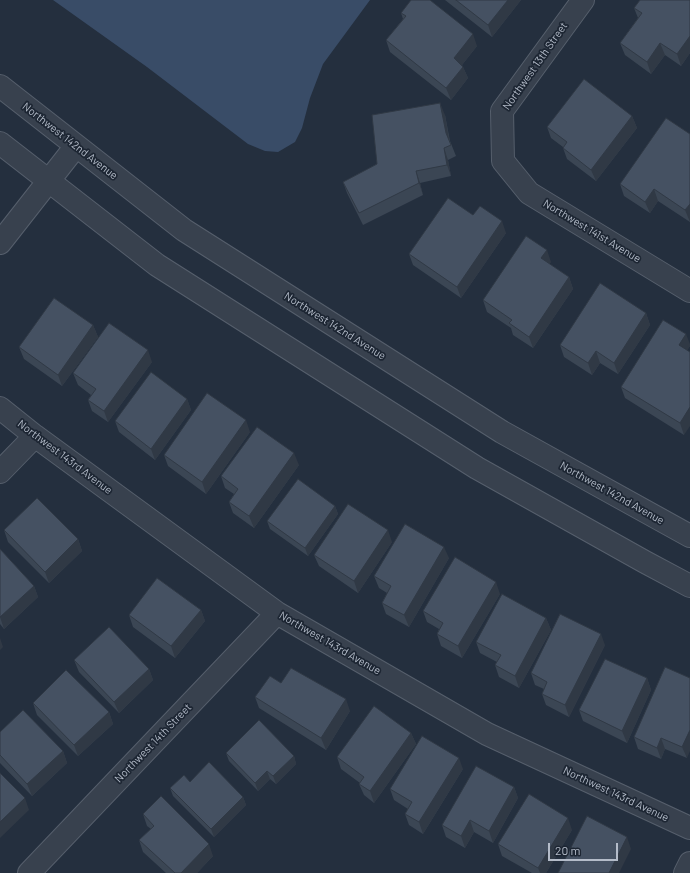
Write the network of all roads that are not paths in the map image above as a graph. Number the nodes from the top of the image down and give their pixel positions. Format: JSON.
{"nodes":[{"id":1,"x":583,"y":0,"type":"edge"},
{"id":2,"x":0,"y":86,"type":"edge"},
{"id":3,"x":0,"y":143,"type":"edge"},
{"id":4,"x":76,"y":146,"type":"junction"},
{"id":5,"x":503,"y":161,"type":"joint"},
{"id":6,"x":48,"y":181,"type":"junction"},
{"id":7,"x":0,"y":243,"type":"edge"},
{"id":8,"x":690,"y":291,"type":"edge"},
{"id":9,"x":0,"y":408,"type":"edge"},
{"id":10,"x":35,"y":436,"type":"junction"},
{"id":11,"x":0,"y":472,"type":"edge"},
{"id":12,"x":690,"y":536,"type":"edge"},
{"id":13,"x":690,"y":586,"type":"edge"},
{"id":14,"x":277,"y":613,"type":"junction"},
{"id":15,"x":690,"y":828,"type":"edge"},
{"id":16,"x":690,"y":863,"type":"edge"},
{"id":17,"x":29,"y":873,"type":"edge"},
{"id":18,"x":685,"y":873,"type":"edge"}],
"edges":[{"from":1,"to":5,"type":"street","name":"Northwest 13th Street"},
{"from":2,"to":4,"type":"street","name":"Northwest 142nd Avenue"},
{"from":3,"to":6,"type":"street"},
{"from":4,"to":6,"type":"street"},
{"from":4,"to":12,"type":"street","name":"Northwest 142nd Avenue"},
{"from":5,"to":8,"type":"street","name":"Northwest 141st Avenue"},
{"from":6,"to":7,"type":"street"},
{"from":6,"to":13,"type":"street"},
{"from":9,"to":10,"type":"street","name":"Northwest 143rd Avenue"},
{"from":10,"to":11,"type":"street"},
{"from":10,"to":14,"type":"street","name":"Northwest 143rd Avenue"},
{"from":14,"to":15,"type":"street","name":"Northwest 143rd Avenue"},
{"from":14,"to":17,"type":"street","name":"Northwest 14th Street"},
{"from":16,"to":18,"type":"street"}]}
